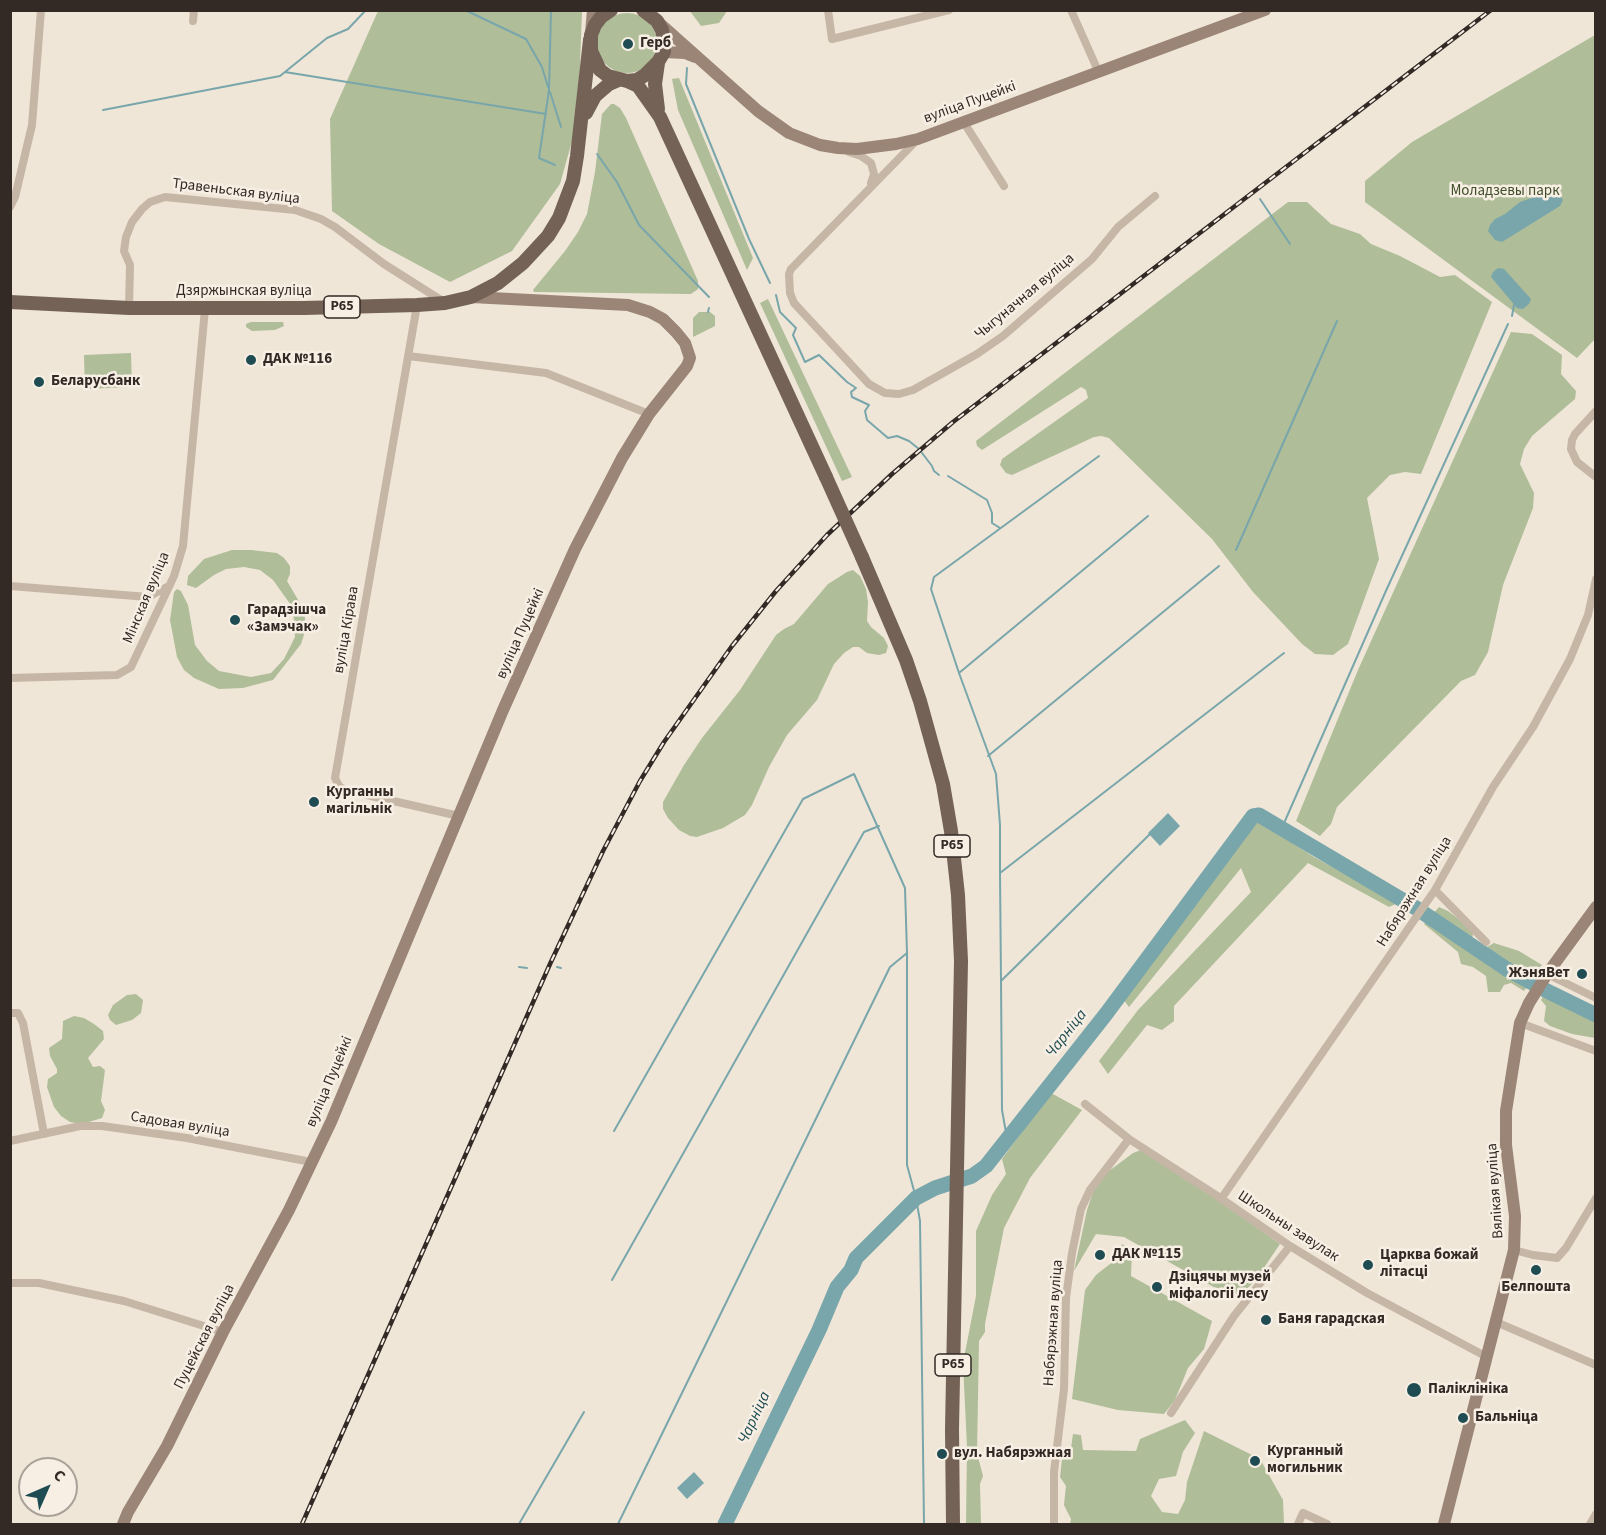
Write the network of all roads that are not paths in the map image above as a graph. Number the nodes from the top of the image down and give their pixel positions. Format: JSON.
{"nodes":[{"id":1,"x":41,"y":10,"type":"edge"},
{"id":2,"x":194,"y":10,"type":"edge"},
{"id":3,"x":593,"y":10,"type":"edge"},
{"id":4,"x":611,"y":10,"type":"edge"},
{"id":5,"x":643,"y":10,"type":"edge"},
{"id":6,"x":828,"y":10,"type":"edge"},
{"id":7,"x":949,"y":10,"type":"edge"},
{"id":8,"x":1071,"y":10,"type":"edge"},
{"id":9,"x":1265,"y":10,"type":"edge"},
{"id":10,"x":1238,"y":15,"type":"edge"},
{"id":11,"x":193,"y":21,"type":"dead end"},
{"id":12,"x":657,"y":21,"type":"junction"},
{"id":13,"x":591,"y":38,"type":"junction"},
{"id":14,"x":661,"y":57,"type":"junction"},
{"id":15,"x":700,"y":59,"type":"junction"},
{"id":16,"x":1099,"y":73,"type":"junction"},
{"id":17,"x":623,"y":81,"type":"junction"},
{"id":18,"x":660,"y":117,"type":"junction"},
{"id":19,"x":583,"y":120,"type":"junction"},
{"id":20,"x":963,"y":121,"type":"junction"},
{"id":21,"x":918,"y":139,"type":"junction"},
{"id":22,"x":838,"y":148,"type":"junction"},
{"id":23,"x":1004,"y":186,"type":"dead end"},
{"id":24,"x":870,"y":187,"type":"junction"},
{"id":25,"x":1155,"y":196,"type":"dead end"},
{"id":26,"x":10,"y":207,"type":"edge"},
{"id":27,"x":471,"y":297,"type":"junction"},
{"id":28,"x":10,"y":302,"type":"edge"},
{"id":29,"x":445,"y":303,"type":"junction"},
{"id":30,"x":417,"y":305,"type":"junction"},
{"id":31,"x":129,"y":308,"type":"junction"},
{"id":32,"x":205,"y":309,"type":"junction"},
{"id":33,"x":408,"y":356,"type":"junction"},
{"id":34,"x":1596,"y":411,"type":"edge"},
{"id":35,"x":649,"y":414,"type":"junction"},
{"id":36,"x":1596,"y":477,"type":"edge"},
{"id":37,"x":1596,"y":579,"type":"edge"},
{"id":38,"x":10,"y":586,"type":"edge"},
{"id":39,"x":167,"y":587,"type":"junction"},
{"id":40,"x":1592,"y":617,"type":"edge"},
{"id":41,"x":10,"y":678,"type":"edge"},
{"id":42,"x":459,"y":816,"type":"junction"},
{"id":43,"x":1435,"y":890,"type":"junction"},
{"id":44,"x":1596,"y":907,"type":"edge"},
{"id":45,"x":1486,"y":942,"type":"dead end"},
{"id":46,"x":1547,"y":974,"type":"junction"},
{"id":47,"x":1596,"y":998,"type":"edge"},
{"id":48,"x":14,"y":1013,"type":"edge"},
{"id":49,"x":1521,"y":1023,"type":"junction"},
{"id":50,"x":1596,"y":1051,"type":"edge"},
{"id":51,"x":1085,"y":1104,"type":"dead end"},
{"id":52,"x":44,"y":1134,"type":"junction"},
{"id":53,"x":1129,"y":1139,"type":"junction"},
{"id":54,"x":10,"y":1141,"type":"edge"},
{"id":55,"x":311,"y":1162,"type":"junction"},
{"id":56,"x":1596,"y":1198,"type":"edge"},
{"id":57,"x":1221,"y":1199,"type":"junction"},
{"id":58,"x":1290,"y":1246,"type":"junction"},
{"id":59,"x":1514,"y":1250,"type":"junction"},
{"id":60,"x":10,"y":1283,"type":"edge"},
{"id":61,"x":1496,"y":1322,"type":"junction"},
{"id":62,"x":223,"y":1332,"type":"junction"},
{"id":63,"x":1487,"y":1357,"type":"junction"},
{"id":64,"x":1596,"y":1365,"type":"edge"},
{"id":65,"x":1171,"y":1413,"type":"dead end"},
{"id":66,"x":1596,"y":1514,"type":"edge"},
{"id":67,"x":123,"y":1524,"type":"edge"},
{"id":68,"x":953,"y":1524,"type":"edge"},
{"id":69,"x":1054,"y":1524,"type":"edge"},
{"id":70,"x":1299,"y":1524,"type":"edge"},
{"id":71,"x":1327,"y":1524,"type":"edge"},
{"id":72,"x":1444,"y":1524,"type":"edge"},
{"id":73,"x":1590,"y":1524,"type":"edge"}],
"edges":[{"from":1,"to":26,"type":"street"},
{"from":2,"to":11,"type":"street"},
{"from":3,"to":13,"type":"street"},
{"from":4,"to":13,"type":"main road"},
{"from":5,"to":12,"type":"main road"},
{"from":6,"to":7,"type":"street"},
{"from":8,"to":16,"type":"street"},
{"from":9,"to":10,"type":"street","name":"вуліца Пуцейкі"},
{"from":10,"to":16,"type":"street","name":"вуліца Пуцейкі"},
{"from":12,"to":14,"type":"main road","number":"Р65"},
{"from":12,"to":15,"type":"street","name":"вуліца Пуцейкі"},
{"from":13,"to":17,"type":"main road","number":"Р65"},
{"from":13,"to":19,"type":"main road","name":"Дзяржынская вуліца","number":"Р65"},
{"from":14,"to":15,"type":"street","name":"вуліца Пуцейкі"},
{"from":14,"to":17,"type":"main road","number":"Р65"},
{"from":14,"to":18,"type":"main road","number":"Р65"},
{"from":15,"to":22,"type":"street","name":"вуліца Пуцейкі"},
{"from":16,"to":20,"type":"street","name":"вуліца Пуцейкі"},
{"from":17,"to":18,"type":"main road","number":"Р65"},
{"from":17,"to":19,"type":"main road","name":"Дзяржынская вуліца","number":"Р65"},
{"from":18,"to":68,"type":"main road","number":"Р65","bridge":true},
{"from":19,"to":27,"type":"main road","name":"Дзяржынская вуліца","number":"Р65"},
{"from":20,"to":21,"type":"street","name":"вуліца Пуцейкі"},
{"from":20,"to":23,"type":"street"},
{"from":21,"to":22,"type":"street","name":"вуліца Пуцейкі"},
{"from":21,"to":24,"type":"street","name":"Чыгуначная вуліца"},
{"from":22,"to":24,"type":"street"},
{"from":24,"to":25,"type":"street","name":"Чыгуначная вуліца"},
{"from":27,"to":29,"type":"main road","name":"Дзяржынская вуліца","number":"Р65"},
{"from":27,"to":35,"type":"street","name":"вуліца Пуцейкі"},
{"from":28,"to":31,"type":"main road","name":"Дзяржынская вуліца","number":"Р65"},
{"from":29,"to":30,"type":"main road","name":"Дзяржынская вуліца","number":"Р65"},
{"from":29,"to":31,"type":"street","name":"Травеньская вуліца"},
{"from":30,"to":32,"type":"main road","name":"Дзяржынская вуліца","number":"Р65"},
{"from":30,"to":33,"type":"street","name":"вуліца Кірава"},
{"from":31,"to":32,"type":"main road","name":"Дзяржынская вуліца","number":"Р65"},
{"from":32,"to":39,"type":"street","name":"Мінская вуліца"},
{"from":33,"to":35,"type":"street"},
{"from":33,"to":42,"type":"street","name":"вуліца Кірава"},
{"from":34,"to":36,"type":"street"},
{"from":35,"to":42,"type":"street","name":"вуліца Пуцейкі"},
{"from":37,"to":40,"type":"street","name":"Набярэжная вуліца"},
{"from":38,"to":39,"type":"street"},
{"from":39,"to":41,"type":"street","name":"Мінская вуліца"},
{"from":40,"to":43,"type":"street","name":"Набярэжная вуліца"},
{"from":42,"to":55,"type":"street","name":"вуліца Пуцейкі"},
{"from":43,"to":45,"type":"street"},
{"from":43,"to":57,"type":"street","name":"Набярэжная вуліца"},
{"from":44,"to":46,"type":"street","name":"Вялікая вуліца"},
{"from":46,"to":47,"type":"street"},
{"from":46,"to":49,"type":"street","name":"Вялікая вуліца"},
{"from":48,"to":52,"type":"street"},
{"from":49,"to":50,"type":"street"},
{"from":49,"to":59,"type":"street","name":"Вялікая вуліца"},
{"from":51,"to":53,"type":"street","name":"Школьны завулак"},
{"from":52,"to":54,"type":"street","name":"Садовая вуліца"},
{"from":52,"to":55,"type":"street","name":"Садовая вуліца"},
{"from":53,"to":57,"type":"street","name":"Школьны завулак"},
{"from":53,"to":69,"type":"street","name":"Набярэжная вуліца"},
{"from":55,"to":62,"type":"street","name":"Пуцейская вуліца"},
{"from":56,"to":59,"type":"street"},
{"from":57,"to":58,"type":"street","name":"Школьны завулак"},
{"from":58,"to":63,"type":"street","name":"Школьны завулак"},
{"from":58,"to":65,"type":"street"},
{"from":59,"to":61,"type":"street","name":"Вялікая вуліца"},
{"from":60,"to":62,"type":"street"},
{"from":61,"to":63,"type":"street","name":"Вялікая вуліца"},
{"from":61,"to":64,"type":"street"},
{"from":62,"to":67,"type":"street","name":"Пуцейская вуліца"},
{"from":63,"to":72,"type":"street","name":"Вялікая вуліца"},
{"from":66,"to":73,"type":"street"},
{"from":70,"to":71,"type":"street"}]}
